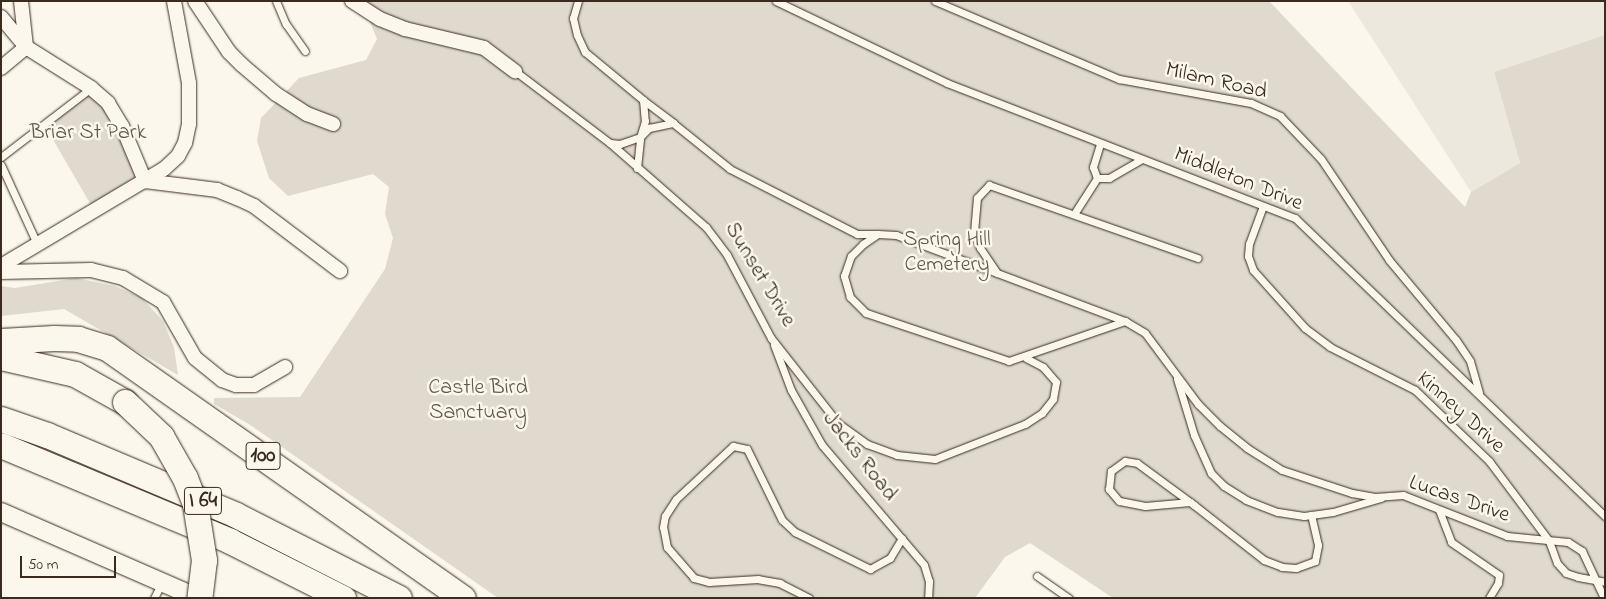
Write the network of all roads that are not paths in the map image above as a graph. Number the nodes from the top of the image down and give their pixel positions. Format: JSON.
{"nodes":[{"id":1,"x":21,"y":1,"type":"edge"},
{"id":2,"x":174,"y":1,"type":"edge"},
{"id":3,"x":195,"y":1,"type":"edge"},
{"id":4,"x":276,"y":1,"type":"edge"},
{"id":5,"x":352,"y":1,"type":"edge"},
{"id":6,"x":578,"y":1,"type":"edge"},
{"id":7,"x":776,"y":1,"type":"edge"},
{"id":8,"x":936,"y":1,"type":"edge"},
{"id":9,"x":1,"y":17,"type":"edge"},
{"id":10,"x":26,"y":47,"type":"junction"},
{"id":11,"x":305,"y":51,"type":"dead end"},
{"id":12,"x":1,"y":68,"type":"edge"},
{"id":13,"x":515,"y":71,"type":"joint"},
{"id":14,"x":90,"y":88,"type":"junction"},
{"id":15,"x":643,"y":100,"type":"junction"},
{"id":16,"x":673,"y":123,"type":"junction"},
{"id":17,"x":333,"y":124,"type":"dead end"},
{"id":18,"x":640,"y":137,"type":"junction"},
{"id":19,"x":610,"y":143,"type":"junction"},
{"id":20,"x":1100,"y":144,"type":"junction"},
{"id":21,"x":1,"y":157,"type":"edge"},
{"id":22,"x":1140,"y":160,"type":"junction"},
{"id":23,"x":1,"y":165,"type":"edge"},
{"id":24,"x":637,"y":168,"type":"junction"},
{"id":25,"x":1097,"y":178,"type":"junction"},
{"id":26,"x":145,"y":181,"type":"junction"},
{"id":27,"x":1263,"y":206,"type":"junction"},
{"id":28,"x":1074,"y":214,"type":"junction"},
{"id":29,"x":878,"y":234,"type":"junction"},
{"id":30,"x":38,"y":246,"type":"junction"},
{"id":31,"x":1198,"y":258,"type":"dead end"},
{"id":32,"x":1,"y":266,"type":"edge"},
{"id":33,"x":340,"y":271,"type":"dead end"},
{"id":34,"x":1,"y":272,"type":"edge"},
{"id":35,"x":997,"y":273,"type":"junction"},
{"id":36,"x":1125,"y":321,"type":"junction"},
{"id":37,"x":771,"y":338,"type":"junction"},
{"id":38,"x":1,"y":341,"type":"edge"},
{"id":39,"x":1,"y":357,"type":"edge"},
{"id":40,"x":1026,"y":358,"type":"junction"},
{"id":41,"x":285,"y":367,"type":"dead end"},
{"id":42,"x":1175,"y":372,"type":"junction"},
{"id":43,"x":1479,"y":393,"type":"junction"},
{"id":44,"x":1,"y":419,"type":"edge"},
{"id":45,"x":1,"y":445,"type":"edge"},
{"id":46,"x":1384,"y":496,"type":"junction"},
{"id":47,"x":1190,"y":502,"type":"junction"},
{"id":48,"x":1439,"y":510,"type":"junction"},
{"id":49,"x":1,"y":512,"type":"edge"},
{"id":50,"x":1311,"y":515,"type":"junction"},
{"id":51,"x":1605,"y":516,"type":"edge"},
{"id":52,"x":902,"y":538,"type":"junction"},
{"id":53,"x":1549,"y":541,"type":"junction"},
{"id":54,"x":1037,"y":576,"type":"dead end"},
{"id":55,"x":1595,"y":581,"type":"junction"},
{"id":56,"x":162,"y":582,"type":"junction"},
{"id":57,"x":1605,"y":582,"type":"edge"},
{"id":58,"x":154,"y":598,"type":"edge"},
{"id":59,"x":198,"y":598,"type":"edge"},
{"id":60,"x":344,"y":598,"type":"edge"},
{"id":61,"x":399,"y":598,"type":"edge"},
{"id":62,"x":463,"y":598,"type":"edge"},
{"id":63,"x":809,"y":598,"type":"edge"},
{"id":64,"x":928,"y":598,"type":"edge"},
{"id":65,"x":1069,"y":598,"type":"edge"},
{"id":66,"x":1489,"y":598,"type":"edge"},
{"id":67,"x":1604,"y":598,"type":"edge"}],
"edges":[{"from":1,"to":10,"type":"street"},
{"from":2,"to":26,"type":"street"},
{"from":3,"to":17,"type":"street"},
{"from":4,"to":11,"type":"lane"},
{"from":5,"to":13,"type":"street","name":"Sunset Drive"},
{"from":6,"to":15,"type":"lane"},
{"from":7,"to":20,"type":"lane","name":"Middleton Drive"},
{"from":8,"to":43,"type":"lane","name":"Milam Road"},
{"from":9,"to":10,"type":"street"},
{"from":10,"to":12,"type":"street"},
{"from":10,"to":14,"type":"street"},
{"from":13,"to":19,"type":"lane","name":"Sunset Drive"},
{"from":14,"to":21,"type":"lane"},
{"from":14,"to":26,"type":"street"},
{"from":15,"to":16,"type":"lane","name":"Lucas Drive"},
{"from":15,"to":18,"type":"lane"},
{"from":16,"to":18,"type":"lane"},
{"from":16,"to":29,"type":"lane","name":"Lucas Drive"},
{"from":18,"to":19,"type":"lane"},
{"from":18,"to":24,"type":"lane"},
{"from":19,"to":24,"type":"lane","name":"Sunset Drive"},
{"from":20,"to":22,"type":"lane","name":"Middleton Drive"},
{"from":20,"to":25,"type":"lane"},
{"from":22,"to":25,"type":"lane"},
{"from":22,"to":27,"type":"lane","name":"Middleton Drive"},
{"from":23,"to":30,"type":"lane"},
{"from":24,"to":37,"type":"lane","name":"Sunset Drive"},
{"from":25,"to":28,"type":"lane"},
{"from":26,"to":30,"type":"street"},
{"from":26,"to":33,"type":"street"},
{"from":27,"to":43,"type":"lane","name":"Middleton Drive"},
{"from":27,"to":53,"type":"lane","name":"Kinney Drive"},
{"from":28,"to":31,"type":"lane"},
{"from":28,"to":35,"type":"lane"},
{"from":29,"to":35,"type":"lane","name":"Lucas Drive"},
{"from":29,"to":40,"type":"lane"},
{"from":30,"to":32,"type":"street"},
{"from":34,"to":41,"type":"street"},
{"from":35,"to":36,"type":"lane","name":"Lucas Drive"},
{"from":36,"to":40,"type":"lane"},
{"from":36,"to":42,"type":"lane","name":"Lucas Drive"},
{"from":37,"to":40,"type":"lane","name":"Sunset Drive"},
{"from":37,"to":52,"type":"lane","name":"Jacks Road"},
{"from":38,"to":62,"type":"highway","number":"100"},
{"from":39,"to":59,"type":"highway","bridge":true},
{"from":42,"to":46,"type":"lane","name":"Lucas Drive"},
{"from":42,"to":50,"type":"lane"},
{"from":43,"to":51,"type":"lane","name":"Middleton Drive"},
{"from":44,"to":61,"type":"highway","number":"I 64"},
{"from":45,"to":60,"type":"highway","number":"I 64"},
{"from":46,"to":48,"type":"lane","name":"Lucas Drive"},
{"from":46,"to":50,"type":"lane"},
{"from":47,"to":47,"type":"lane"},
{"from":47,"to":50,"type":"lane"},
{"from":48,"to":53,"type":"lane","name":"Lucas Drive"},
{"from":48,"to":66,"type":"lane"},
{"from":49,"to":56,"type":"street"},
{"from":52,"to":63,"type":"lane"},
{"from":52,"to":64,"type":"lane","name":"Jacks Road"},
{"from":53,"to":55,"type":"lane","name":"Kinney Drive"},
{"from":53,"to":55,"type":"lane","name":"Lucas Drive"},
{"from":54,"to":65,"type":"lane"},
{"from":55,"to":57,"type":"lane","name":"Kinney Drive"},
{"from":55,"to":67,"type":"lane","name":"Lucas Drive"},
{"from":56,"to":58,"type":"lane"},
{"from":56,"to":59,"type":"street"}]}
